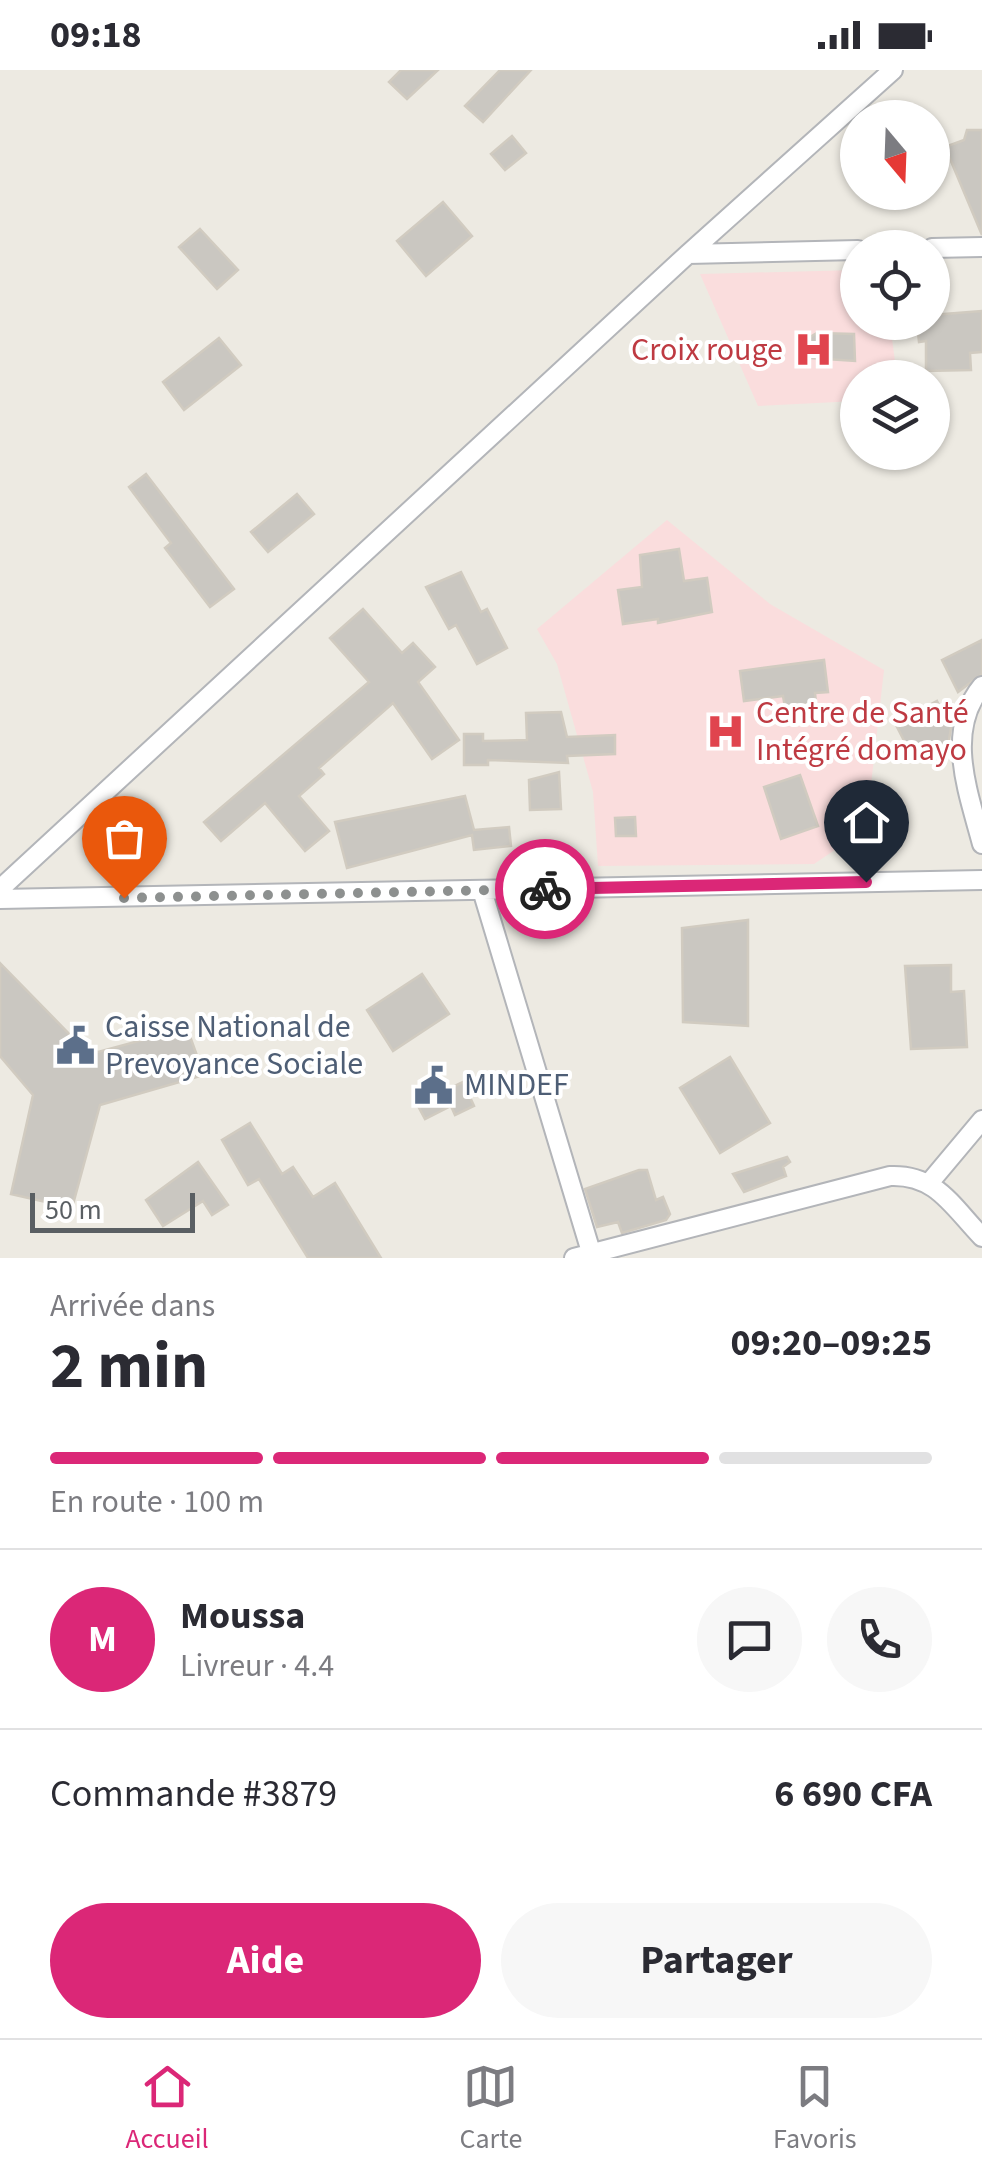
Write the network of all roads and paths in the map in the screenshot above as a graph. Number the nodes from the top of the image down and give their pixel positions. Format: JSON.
{"nodes":[{"id":1,"x":894,"y":70,"type":"edge"},
{"id":2,"x":982,"y":247,"type":"edge"},
{"id":3,"x":950,"y":248,"type":"edge"},
{"id":4,"x":840,"y":250,"type":"edge"},
{"id":5,"x":688,"y":254,"type":"junction"},
{"id":6,"x":982,"y":686,"type":"edge"},
{"id":7,"x":982,"y":844,"type":"edge"},
{"id":8,"x":982,"y":880,"type":"edge"},
{"id":9,"x":0,"y":889,"type":"edge"},
{"id":10,"x":482,"y":890,"type":"junction"},
{"id":11,"x":0,"y":899,"type":"edge"},
{"id":12,"x":982,"y":1120,"type":"edge"},
{"id":13,"x":930,"y":1182,"type":"junction"},
{"id":14,"x":982,"y":1237,"type":"edge"},
{"id":15,"x":582,"y":1255,"type":"edge"}],
"edges":[{"from":1,"to":5,"type":"street"},
{"from":2,"to":3,"type":"street"},
{"from":4,"to":5,"type":"street"},
{"from":5,"to":9,"type":"street"},
{"from":6,"to":7,"type":"street"},
{"from":8,"to":10,"type":"street"},
{"from":10,"to":11,"type":"street"},
{"from":10,"to":15,"type":"street"},
{"from":12,"to":13,"type":"street"},
{"from":13,"to":14,"type":"street"},
{"from":13,"to":15,"type":"street"}]}
